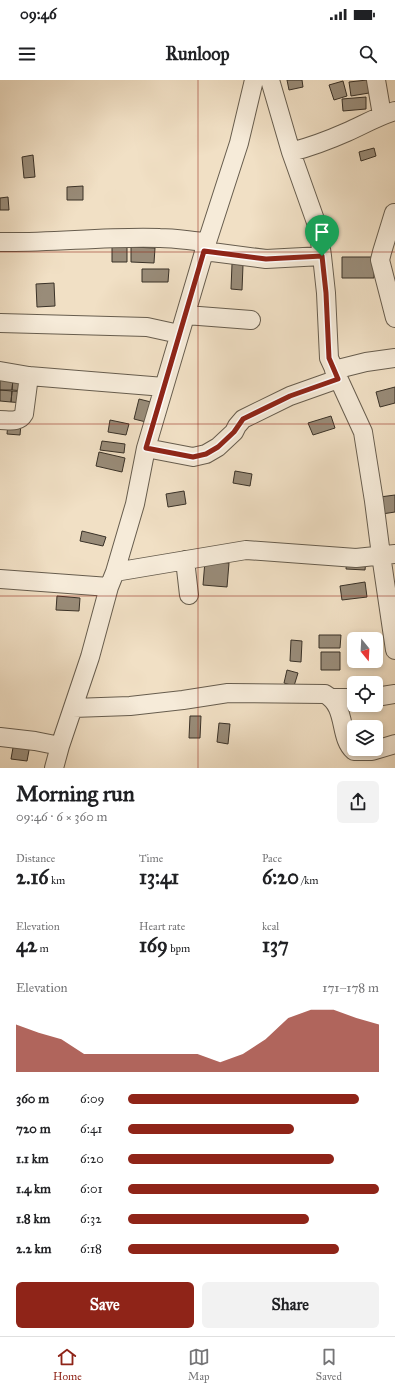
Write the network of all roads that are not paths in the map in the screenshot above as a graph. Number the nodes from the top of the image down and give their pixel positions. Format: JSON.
{"nodes":[{"id":1,"x":254,"y":80,"type":"edge"},
{"id":2,"x":270,"y":80,"type":"edge"},
{"id":3,"x":376,"y":80,"type":"edge"},
{"id":4,"x":389,"y":113,"type":"edge"},
{"id":5,"x":291,"y":152,"type":"junction"},
{"id":6,"x":394,"y":213,"type":"edge"},
{"id":7,"x":0,"y":242,"type":"edge"},
{"id":8,"x":205,"y":246,"type":"junction"},
{"id":9,"x":322,"y":256,"type":"junction"},
{"id":10,"x":186,"y":315,"type":"junction"},
{"id":11,"x":395,"y":318,"type":"edge"},
{"id":12,"x":251,"y":320,"type":"dead end"},
{"id":13,"x":0,"y":323,"type":"edge"},
{"id":14,"x":179,"y":334,"type":"junction"},
{"id":15,"x":395,"y":358,"type":"edge"},
{"id":16,"x":0,"y":371,"type":"edge"},
{"id":17,"x":336,"y":375,"type":"junction"},
{"id":18,"x":29,"y":376,"type":"junction"},
{"id":19,"x":164,"y":387,"type":"junction"},
{"id":20,"x":0,"y":420,"type":"edge"},
{"id":21,"x":146,"y":448,"type":"junction"},
{"id":22,"x":388,"y":554,"type":"edge"},
{"id":23,"x":185,"y":560,"type":"junction"},
{"id":24,"x":0,"y":579,"type":"edge"},
{"id":25,"x":112,"y":579,"type":"junction"},
{"id":26,"x":189,"y":595,"type":"dead end"},
{"id":27,"x":393,"y":618,"type":"edge"},
{"id":28,"x":395,"y":650,"type":"edge"},
{"id":29,"x":395,"y":694,"type":"edge"},
{"id":30,"x":383,"y":696,"type":"edge"},
{"id":31,"x":333,"y":698,"type":"junction"},
{"id":32,"x":347,"y":698,"type":"edge"},
{"id":33,"x":73,"y":708,"type":"junction"},
{"id":34,"x":0,"y":737,"type":"edge"},
{"id":35,"x":395,"y":744,"type":"edge"},
{"id":36,"x":60,"y":746,"type":"junction"},
{"id":37,"x":54,"y":768,"type":"edge"}],
"edges":[{"from":1,"to":8,"type":"street"},
{"from":2,"to":5,"type":"street"},
{"from":3,"to":4,"type":"street"},
{"from":4,"to":5,"type":"street"},
{"from":5,"to":9,"type":"street"},
{"from":6,"to":11,"type":"street"},
{"from":7,"to":8,"type":"street"},
{"from":8,"to":9,"type":"street"},
{"from":8,"to":10,"type":"street"},
{"from":9,"to":17,"type":"street"},
{"from":10,"to":12,"type":"street"},
{"from":10,"to":14,"type":"street"},
{"from":13,"to":14,"type":"street"},
{"from":14,"to":19,"type":"street"},
{"from":15,"to":17,"type":"street"},
{"from":16,"to":18,"type":"street"},
{"from":17,"to":21,"type":"street"},
{"from":17,"to":22,"type":"street"},
{"from":18,"to":19,"type":"street"},
{"from":18,"to":20,"type":"street"},
{"from":19,"to":21,"type":"street"},
{"from":21,"to":25,"type":"street"},
{"from":22,"to":23,"type":"street"},
{"from":22,"to":27,"type":"street"},
{"from":23,"to":25,"type":"street"},
{"from":23,"to":26,"type":"street"},
{"from":24,"to":25,"type":"street"},
{"from":25,"to":33,"type":"street"},
{"from":27,"to":28,"type":"street"},
{"from":29,"to":30,"type":"street"},
{"from":31,"to":32,"type":"street"},
{"from":31,"to":33,"type":"street"},
{"from":31,"to":35,"type":"street"},
{"from":33,"to":36,"type":"street"},
{"from":34,"to":36,"type":"street"},
{"from":36,"to":37,"type":"street"}]}
